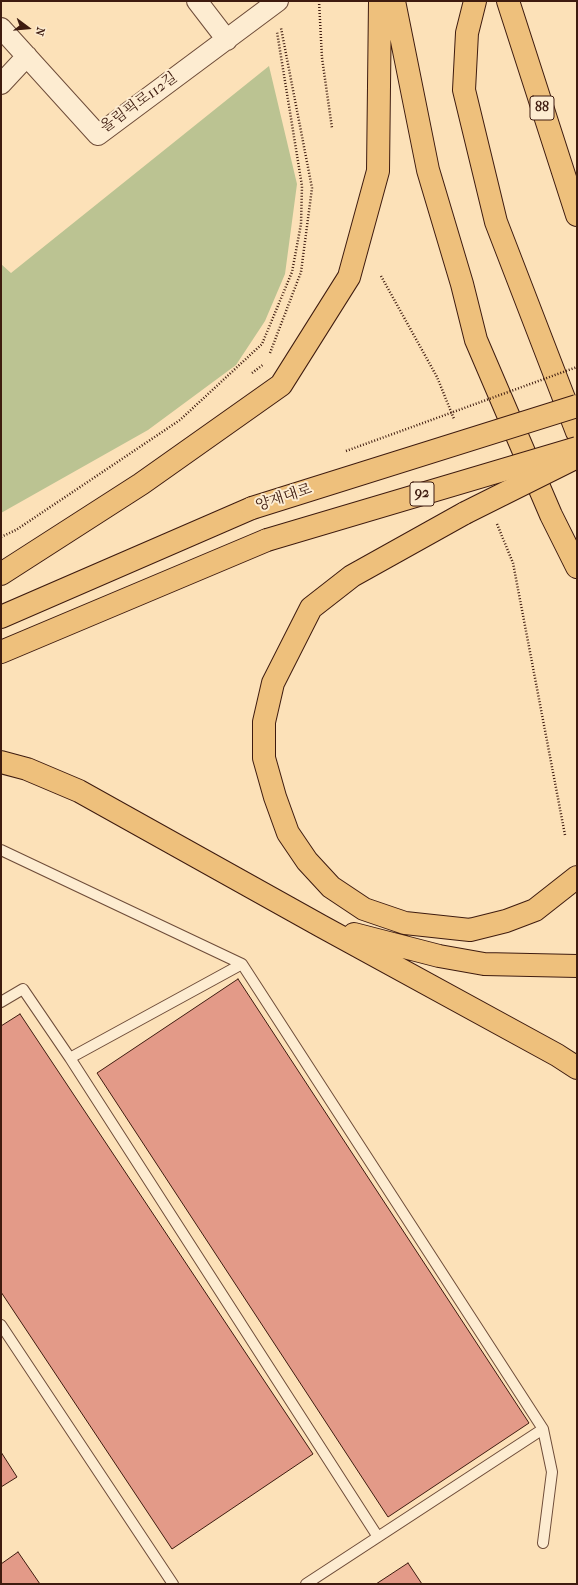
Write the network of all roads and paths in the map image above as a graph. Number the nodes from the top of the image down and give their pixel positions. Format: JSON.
{"nodes":[{"id":1,"x":197,"y":1,"type":"edge"},
{"id":2,"x":319,"y":1,"type":"edge"},
{"id":3,"x":380,"y":1,"type":"edge"},
{"id":4,"x":394,"y":1,"type":"edge"},
{"id":5,"x":474,"y":1,"type":"edge"},
{"id":6,"x":508,"y":1,"type":"edge"},
{"id":7,"x":276,"y":2,"type":"edge"},
{"id":8,"x":1,"y":28,"type":"edge"},
{"id":9,"x":227,"y":40,"type":"junction"},
{"id":10,"x":27,"y":56,"type":"junction"},
{"id":11,"x":1,"y":84,"type":"edge"},
{"id":12,"x":332,"y":128,"type":"dead end"},
{"id":13,"x":577,"y":215,"type":"edge"},
{"id":14,"x":381,"y":276,"type":"dead end"},
{"id":15,"x":270,"y":354,"type":"dead end"},
{"id":16,"x":267,"y":361,"type":"dead end"},
{"id":17,"x":577,"y":367,"type":"edge"},
{"id":18,"x":249,"y":376,"type":"dead end"},
{"id":19,"x":577,"y":406,"type":"edge"},
{"id":20,"x":454,"y":420,"type":"dead end"},
{"id":21,"x":577,"y":432,"type":"edge"},
{"id":22,"x":577,"y":448,"type":"edge"},
{"id":23,"x":342,"y":452,"type":"dead end"},
{"id":24,"x":577,"y":457,"type":"edge"},
{"id":25,"x":496,"y":520,"type":"dead end"},
{"id":26,"x":1,"y":537,"type":"edge"},
{"id":27,"x":577,"y":567,"type":"edge"},
{"id":28,"x":1,"y":574,"type":"edge"},
{"id":29,"x":1,"y":617,"type":"edge"},
{"id":30,"x":1,"y":652,"type":"edge"},
{"id":31,"x":1,"y":762,"type":"edge"},
{"id":32,"x":565,"y":835,"type":"dead end"},
{"id":33,"x":1,"y":850,"type":"edge"},
{"id":34,"x":577,"y":877,"type":"edge"},
{"id":35,"x":321,"y":926,"type":"junction"},
{"id":36,"x":242,"y":964,"type":"junction"},
{"id":37,"x":577,"y":966,"type":"edge"},
{"id":38,"x":1,"y":1002,"type":"edge"},
{"id":39,"x":70,"y":1058,"type":"junction"},
{"id":40,"x":577,"y":1068,"type":"edge"},
{"id":41,"x":1,"y":1325,"type":"edge"},
{"id":42,"x":543,"y":1429,"type":"junction"},
{"id":43,"x":378,"y":1537,"type":"junction"},
{"id":44,"x":543,"y":1543,"type":"dead end"},
{"id":45,"x":172,"y":1584,"type":"edge"},
{"id":46,"x":306,"y":1584,"type":"edge"}],
"edges":[{"from":1,"to":9,"type":"street"},
{"from":2,"to":12,"type":"path"},
{"from":3,"to":28,"type":"main road"},
{"from":4,"to":27,"type":"main road"},
{"from":5,"to":21,"type":"main road"},
{"from":6,"to":13,"type":"main road","number":"88"},
{"from":7,"to":9,"type":"street","name":"올림픽로112길"},
{"from":7,"to":15,"type":"path"},
{"from":7,"to":26,"type":"path"},
{"from":8,"to":10,"type":"street","name":"올림픽로112길"},
{"from":9,"to":10,"type":"street","name":"올림픽로112길"},
{"from":10,"to":11,"type":"street"},
{"from":14,"to":20,"type":"path"},
{"from":16,"to":18,"type":"path"},
{"from":17,"to":23,"type":"path","bridge":true},
{"from":19,"to":29,"type":"main road","name":"양재대로","bridge":true},
{"from":22,"to":30,"type":"main road","number":"92","bridge":true},
{"from":24,"to":34,"type":"main road","bridge":true},
{"from":25,"to":32,"type":"path"},
{"from":31,"to":35,"type":"main road"},
{"from":33,"to":36,"type":"lane"},
{"from":35,"to":37,"type":"main road"},
{"from":35,"to":40,"type":"main road"},
{"from":36,"to":39,"type":"lane"},
{"from":36,"to":42,"type":"lane"},
{"from":38,"to":39,"type":"lane"},
{"from":39,"to":43,"type":"lane"},
{"from":41,"to":45,"type":"lane"},
{"from":42,"to":43,"type":"lane"},
{"from":42,"to":44,"type":"lane"},
{"from":43,"to":46,"type":"lane"}]}
